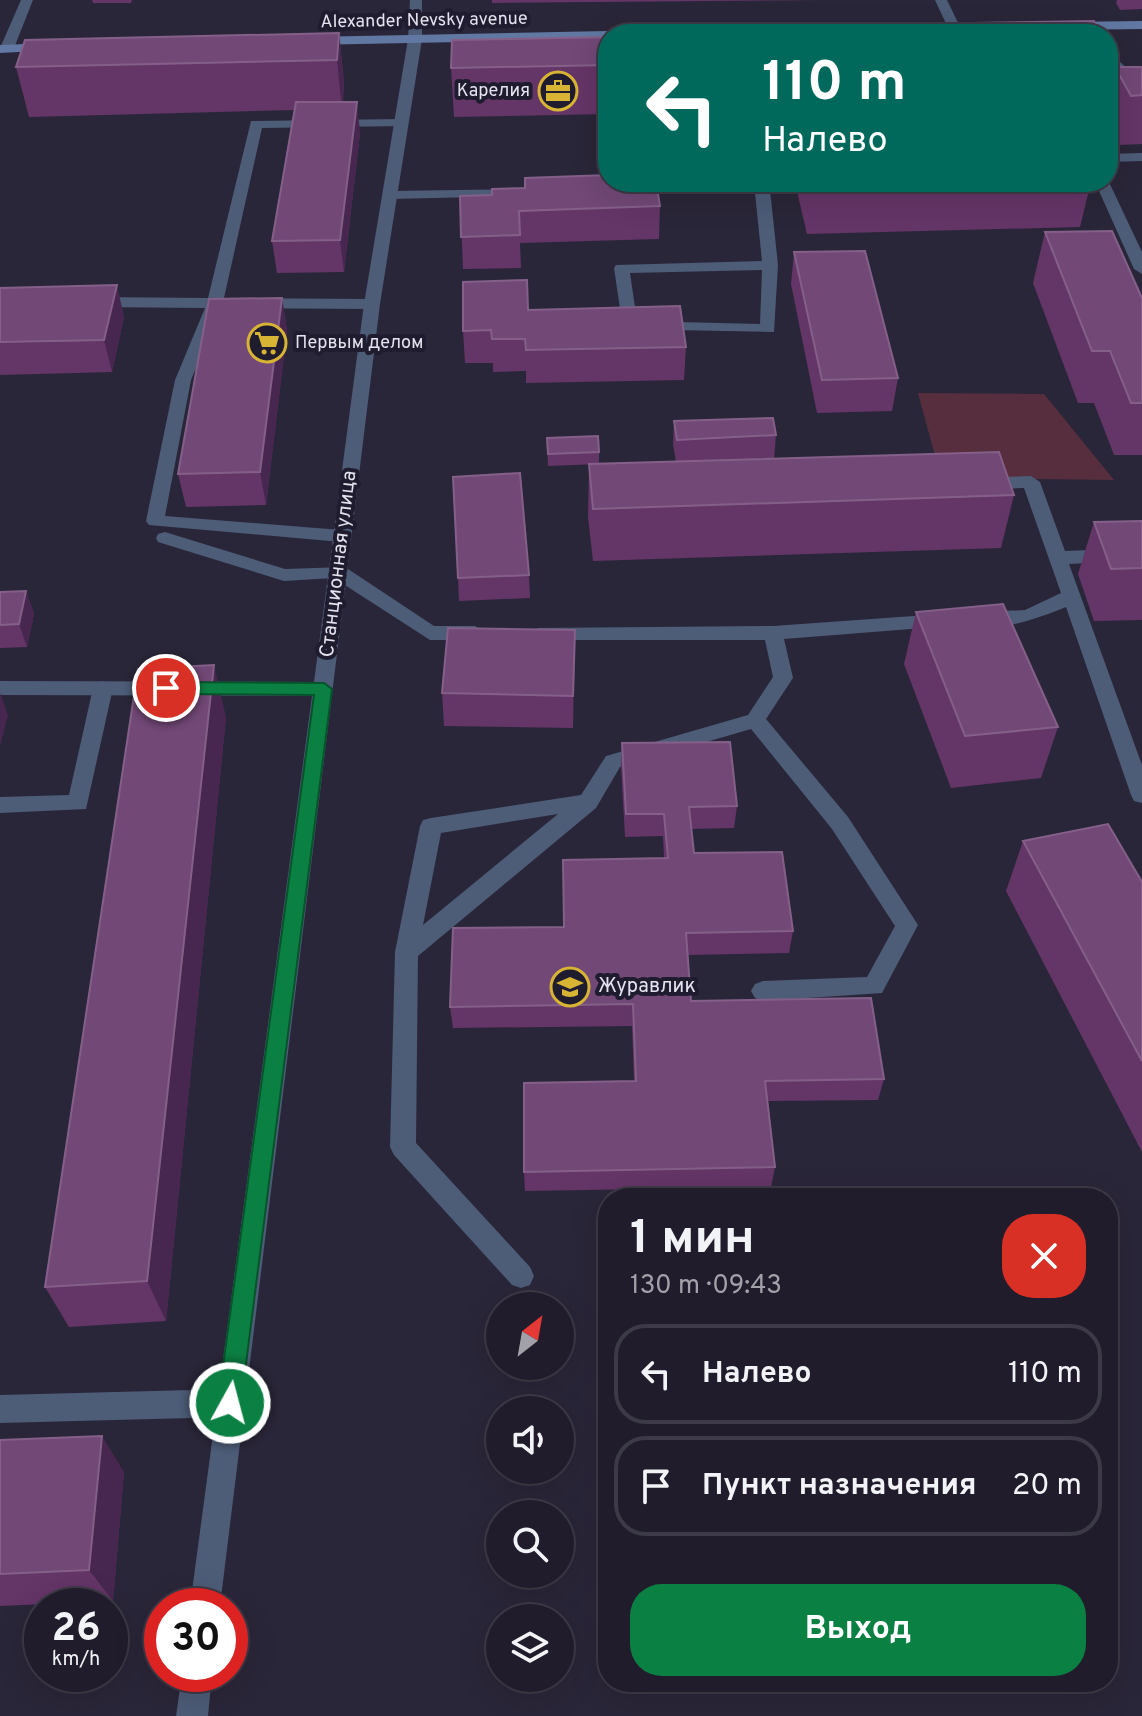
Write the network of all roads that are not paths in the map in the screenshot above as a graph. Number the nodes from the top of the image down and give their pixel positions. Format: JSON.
{"nodes":[{"id":1,"x":27,"y":0,"type":"edge"},
{"id":2,"x":416,"y":0,"type":"edge"},
{"id":3,"x":941,"y":0,"type":"edge"},
{"id":4,"x":953,"y":24,"type":"edge"},
{"id":5,"x":1142,"y":25,"type":"edge"},
{"id":6,"x":1118,"y":27,"type":"edge"},
{"id":7,"x":598,"y":35,"type":"edge"},
{"id":8,"x":415,"y":39,"type":"junction"},
{"id":9,"x":289,"y":42,"type":"edge"},
{"id":10,"x":70,"y":47,"type":"edge"},
{"id":11,"x":4,"y":48,"type":"edge"},
{"id":12,"x":1118,"y":65,"type":"edge"},
{"id":13,"x":1142,"y":90,"type":"edge"},
{"id":14,"x":401,"y":123,"type":"junction"},
{"id":15,"x":1142,"y":157,"type":"edge"},
{"id":16,"x":1118,"y":158,"type":"edge"},
{"id":17,"x":529,"y":192,"type":"edge"},
{"id":18,"x":769,"y":192,"type":"edge"},
{"id":19,"x":1107,"y":192,"type":"edge"},
{"id":20,"x":390,"y":195,"type":"junction"},
{"id":21,"x":770,"y":265,"type":"junction"},
{"id":22,"x":1142,"y":269,"type":"edge"},
{"id":23,"x":77,"y":302,"type":"edge"},
{"id":24,"x":215,"y":303,"type":"junction"},
{"id":25,"x":372,"y":304,"type":"junction"},
{"id":26,"x":967,"y":485,"type":"edge"},
{"id":27,"x":341,"y":536,"type":"junction"},
{"id":28,"x":165,"y":538,"type":"dead end"},
{"id":29,"x":1142,"y":554,"type":"edge"},
{"id":30,"x":1057,"y":558,"type":"junction"},
{"id":31,"x":338,"y":571,"type":"junction"},
{"id":32,"x":1070,"y":597,"type":"junction"},
{"id":33,"x":492,"y":633,"type":"edge"},
{"id":34,"x":524,"y":633,"type":"edge"},
{"id":35,"x":773,"y":633,"type":"junction"},
{"id":36,"x":0,"y":688,"type":"edge"},
{"id":37,"x":103,"y":688,"type":"junction"},
{"id":38,"x":324,"y":689,"type":"junction"},
{"id":39,"x":755,"y":720,"type":"junction"},
{"id":40,"x":1142,"y":795,"type":"edge"},
{"id":41,"x":588,"y":802,"type":"junction"},
{"id":42,"x":0,"y":805,"type":"edge"},
{"id":43,"x":407,"y":952,"type":"junction"},
{"id":44,"x":763,"y":991,"type":"dead end"},
{"id":45,"x":521,"y":1276,"type":"dead end"},
{"id":46,"x":230,"y":1403,"type":"junction"},
{"id":47,"x":0,"y":1409,"type":"edge"},
{"id":48,"x":207,"y":1588,"type":"edge"},
{"id":49,"x":195,"y":1692,"type":"edge"},
{"id":50,"x":192,"y":1716,"type":"edge"}],
"edges":[{"from":1,"to":11,"type":"street"},
{"from":2,"to":8,"type":"street","name":"Станционная улица"},
{"from":3,"to":4,"type":"street"},
{"from":5,"to":6,"type":"main road"},
{"from":7,"to":8,"type":"main road","name":"Alexander Nevsky avenue"},
{"from":8,"to":9,"type":"main road","name":"Alexander Nevsky avenue"},
{"from":8,"to":14,"type":"street","name":"Станционная улица"},
{"from":10,"to":11,"type":"main road"},
{"from":12,"to":13,"type":"street"},
{"from":14,"to":20,"type":"street","name":"Станционная улица"},
{"from":14,"to":24,"type":"street"},
{"from":15,"to":16,"type":"street"},
{"from":17,"to":20,"type":"street"},
{"from":18,"to":21,"type":"street"},
{"from":19,"to":22,"type":"street"},
{"from":20,"to":25,"type":"street","name":"Станционная улица"},
{"from":21,"to":21,"type":"street"},
{"from":23,"to":24,"type":"street"},
{"from":24,"to":25,"type":"street"},
{"from":24,"to":27,"type":"street"},
{"from":25,"to":27,"type":"street","name":"Станционная улица"},
{"from":26,"to":30,"type":"street"},
{"from":27,"to":31,"type":"street","name":"Станционная улица"},
{"from":28,"to":31,"type":"street"},
{"from":29,"to":30,"type":"street"},
{"from":30,"to":32,"type":"street"},
{"from":31,"to":33,"type":"street"},
{"from":31,"to":38,"type":"street","name":"Станционная улица"},
{"from":32,"to":35,"type":"street"},
{"from":32,"to":40,"type":"street"},
{"from":34,"to":35,"type":"street"},
{"from":35,"to":39,"type":"street"},
{"from":36,"to":37,"type":"street"},
{"from":37,"to":38,"type":"street"},
{"from":37,"to":42,"type":"street"},
{"from":38,"to":46,"type":"street","name":"Станционная улица"},
{"from":39,"to":41,"type":"street"},
{"from":39,"to":44,"type":"street"},
{"from":41,"to":43,"type":"street"},
{"from":41,"to":43,"type":"street"},
{"from":43,"to":45,"type":"street"},
{"from":46,"to":47,"type":"street"},
{"from":46,"to":48,"type":"street","name":"Станционная улица"},
{"from":49,"to":50,"type":"street"}]}
